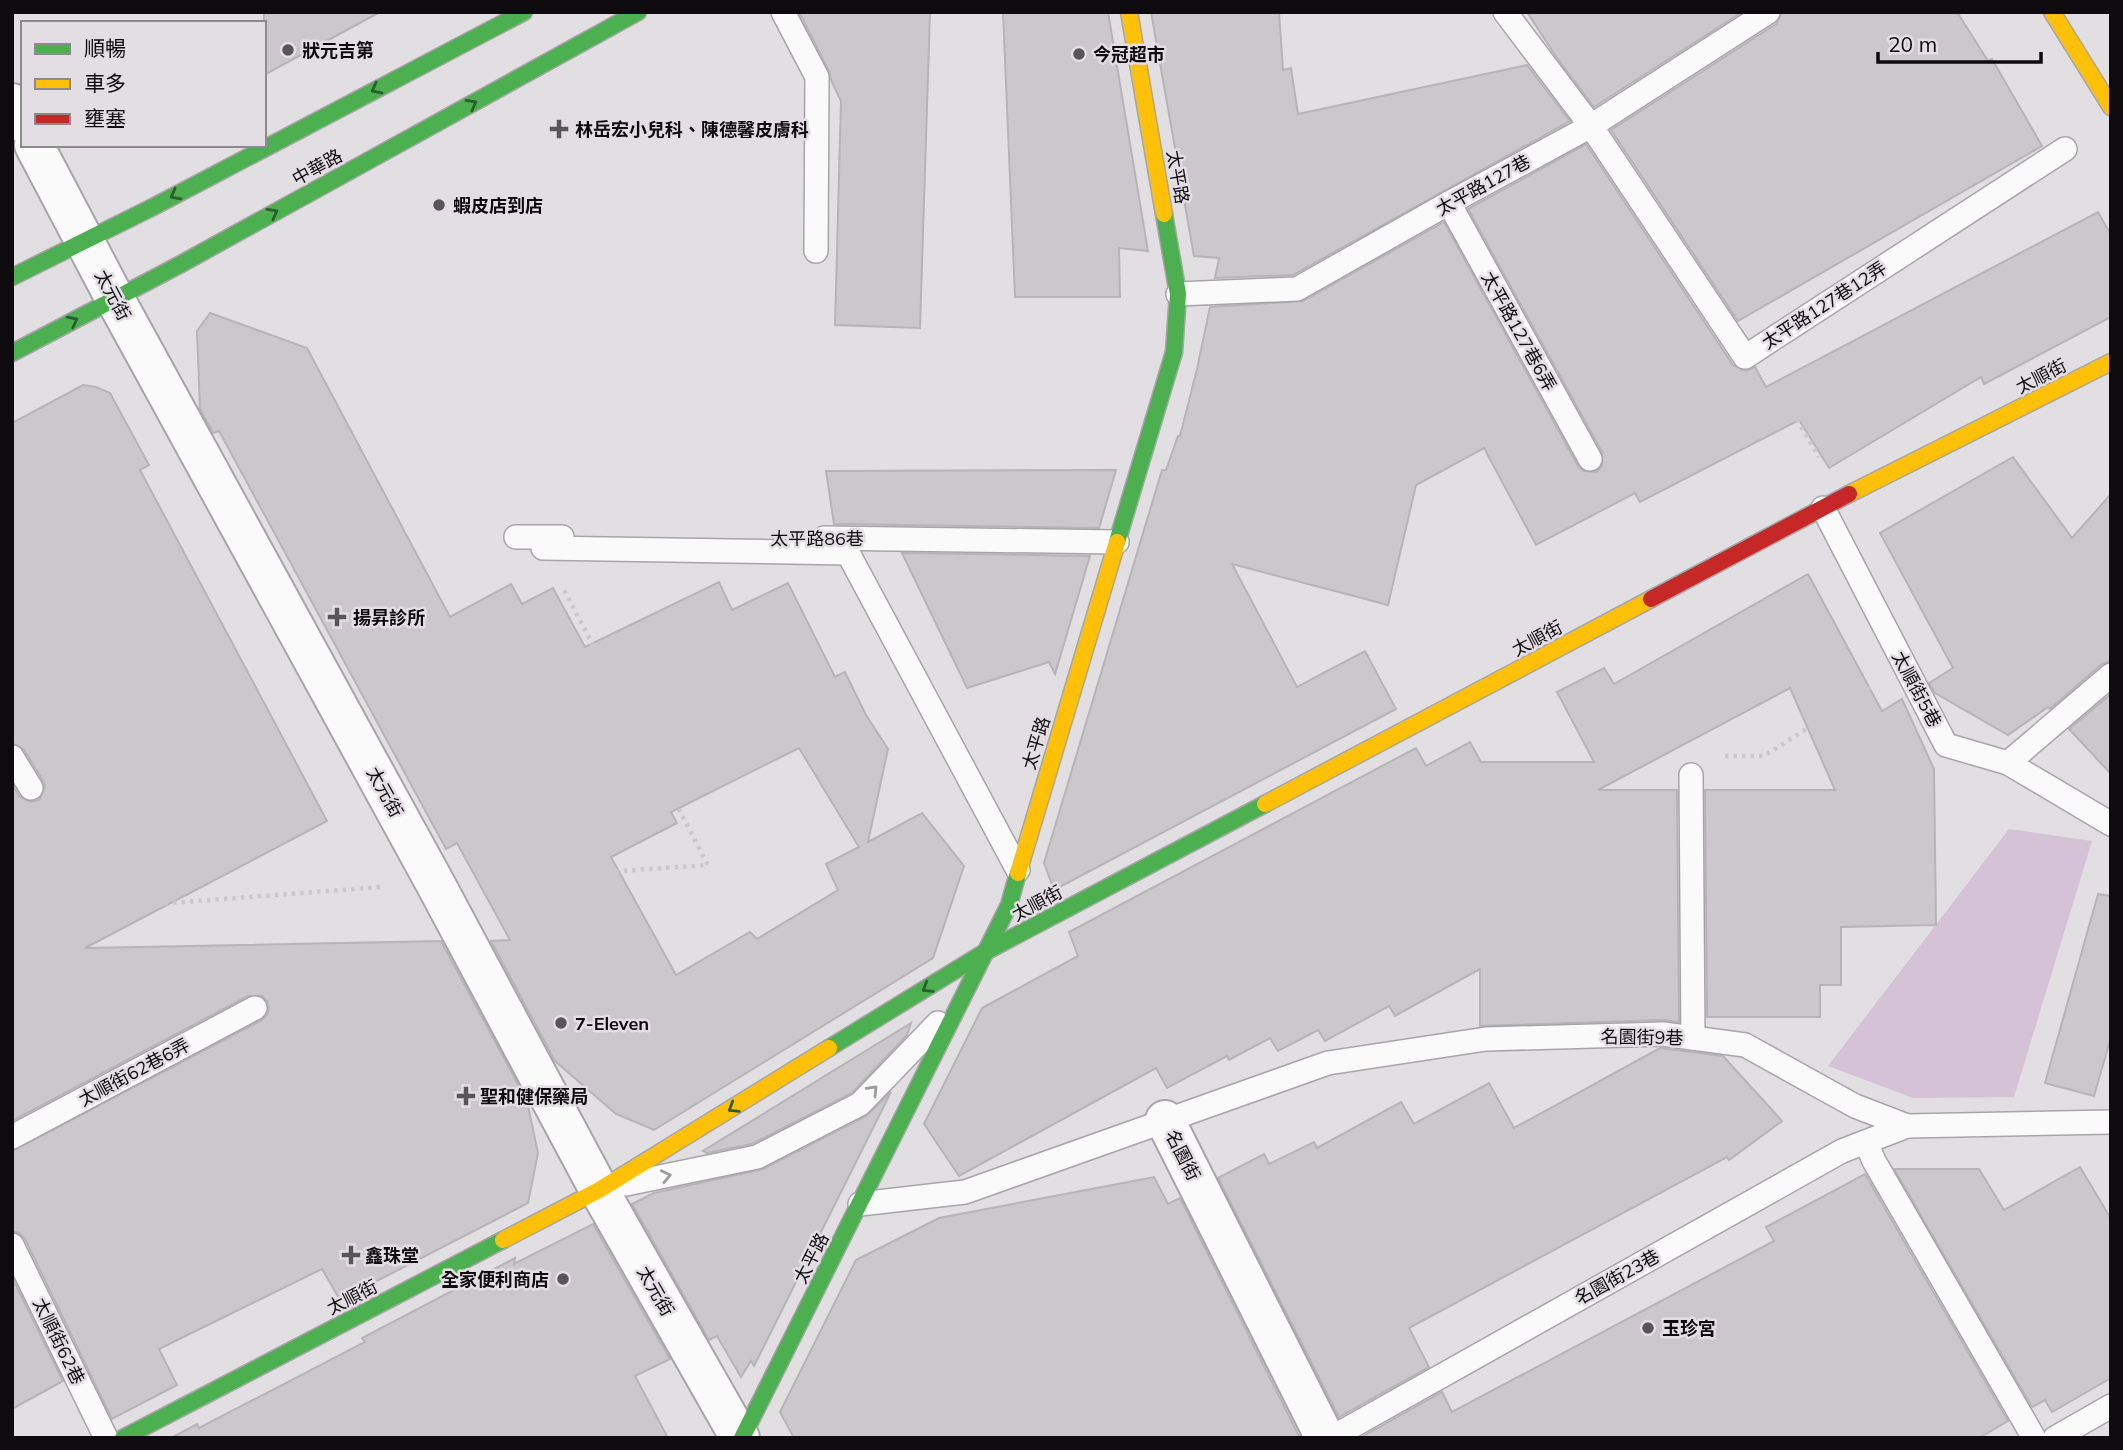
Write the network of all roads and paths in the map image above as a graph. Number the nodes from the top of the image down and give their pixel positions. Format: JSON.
{"nodes":[{"id":1,"x":524,"y":12,"type":"edge"},
{"id":2,"x":638,"y":12,"type":"edge"},
{"id":3,"x":783,"y":12,"type":"edge"},
{"id":4,"x":1129,"y":12,"type":"edge"},
{"id":5,"x":1505,"y":12,"type":"edge"},
{"id":6,"x":1768,"y":12,"type":"edge"},
{"id":7,"x":2052,"y":12,"type":"edge"},
{"id":8,"x":12,"y":103,"type":"edge"},
{"id":9,"x":2111,"y":107,"type":"edge"},
{"id":10,"x":21,"y":119,"type":"edge"},
{"id":11,"x":1591,"y":126,"type":"junction"},
{"id":12,"x":35,"y":147,"type":"edge"},
{"id":13,"x":265,"y":147,"type":"edge"},
{"id":14,"x":266,"y":147,"type":"edge"},
{"id":15,"x":2066,"y":149,"type":"dead end"},
{"id":16,"x":1449,"y":203,"type":"junction"},
{"id":17,"x":85,"y":241,"type":"junction"},
{"id":18,"x":816,"y":251,"type":"dead end"},
{"id":19,"x":12,"y":277,"type":"edge"},
{"id":20,"x":1178,"y":293,"type":"junction"},
{"id":21,"x":115,"y":299,"type":"junction"},
{"id":22,"x":1755,"y":349,"type":"junction"},
{"id":23,"x":12,"y":353,"type":"edge"},
{"id":24,"x":2111,"y":362,"type":"edge"},
{"id":25,"x":1590,"y":459,"type":"dead end"},
{"id":26,"x":1833,"y":502,"type":"junction"},
{"id":27,"x":516,"y":537,"type":"dead end"},
{"id":28,"x":1117,"y":542,"type":"junction"},
{"id":29,"x":543,"y":548,"type":"joint"},
{"id":30,"x":1905,"y":666,"type":"junction"},
{"id":31,"x":2111,"y":675,"type":"edge"},
{"id":32,"x":12,"y":757,"type":"edge"},
{"id":33,"x":2008,"y":763,"type":"junction"},
{"id":34,"x":1691,"y":775,"type":"joint"},
{"id":35,"x":31,"y":788,"type":"dead end"},
{"id":36,"x":2111,"y":824,"type":"edge"},
{"id":37,"x":1018,"y":870,"type":"junction"},
{"id":38,"x":435,"y":883,"type":"junction"},
{"id":39,"x":12,"y":915,"type":"edge"},
{"id":40,"x":985,"y":953,"type":"junction"},
{"id":41,"x":963,"y":998,"type":"junction"},
{"id":42,"x":256,"y":1008,"type":"dead end"},
{"id":43,"x":1693,"y":1038,"type":"junction"},
{"id":44,"x":1165,"y":1120,"type":"junction"},
{"id":45,"x":2111,"y":1122,"type":"edge"},
{"id":46,"x":1907,"y":1126,"type":"junction"},
{"id":47,"x":12,"y":1137,"type":"edge"},
{"id":48,"x":1866,"y":1142,"type":"junction"},
{"id":49,"x":599,"y":1190,"type":"junction"},
{"id":50,"x":860,"y":1204,"type":"junction"},
{"id":51,"x":12,"y":1245,"type":"edge"},
{"id":52,"x":1083,"y":1382,"type":"dead end"},
{"id":53,"x":2111,"y":1406,"type":"edge"},
{"id":54,"x":106,"y":1438,"type":"edge"},
{"id":55,"x":123,"y":1438,"type":"edge"},
{"id":56,"x":741,"y":1438,"type":"edge"},
{"id":57,"x":1112,"y":1438,"type":"edge"},
{"id":58,"x":1325,"y":1438,"type":"edge"},
{"id":59,"x":1331,"y":1438,"type":"edge"},
{"id":60,"x":2034,"y":1438,"type":"edge"},
{"id":61,"x":2055,"y":1438,"type":"edge"}],
"edges":[{"from":1,"to":14,"type":"street","one_way":true},
{"from":21,"to":2,"type":"street","name":"中華路","one_way":true},
{"from":3,"to":18,"type":"lane"},
{"from":4,"to":20,"type":"street","name":"太平路"},
{"from":5,"to":11,"type":"lane"},
{"from":6,"to":11,"type":"lane","name":"太平路127巷"},
{"from":7,"to":9,"type":"street"},
{"from":8,"to":10,"type":"street"},
{"from":11,"to":16,"type":"lane","name":"太平路127巷"},
{"from":11,"to":22,"type":"lane","name":"太平路127巷12弄"},
{"from":12,"to":17,"type":"street","name":"太元街"},
{"from":13,"to":17,"type":"street","one_way":true},
{"from":15,"to":22,"type":"lane","name":"太平路127巷12弄"},
{"from":16,"to":20,"type":"lane","name":"太平路127巷"},
{"from":16,"to":25,"type":"lane","name":"太平路127巷6弄"},
{"from":17,"to":19,"type":"street"},
{"from":17,"to":21,"type":"street","name":"太元街"},
{"from":20,"to":28,"type":"street","name":"太平路"},
{"from":23,"to":21,"type":"street","name":"中華路","one_way":true},
{"from":21,"to":38,"type":"street","name":"太元街"},
{"from":22,"to":26,"type":"path"},
{"from":24,"to":26,"type":"street","name":"太順街"},
{"from":26,"to":30,"type":"lane","name":"太順街5巷"},
{"from":26,"to":40,"type":"street","name":"太順街"},
{"from":27,"to":28,"type":"lane","name":"太平路86巷"},
{"from":28,"to":37,"type":"street","name":"太平路"},
{"from":29,"to":37,"type":"lane","name":"太平路86巷"},
{"from":29,"to":38,"type":"path"},
{"from":30,"to":33,"type":"lane","name":"太順街5巷"},
{"from":30,"to":34,"type":"path"},
{"from":31,"to":33,"type":"lane"},
{"from":32,"to":35,"type":"lane"},
{"from":33,"to":36,"type":"lane","name":"太順街5巷"},
{"from":34,"to":43,"type":"lane"},
{"from":37,"to":40,"type":"street","name":"太平路"},
{"from":38,"to":39,"type":"path"},
{"from":38,"to":49,"type":"street","name":"太元街"},
{"from":40,"to":41,"type":"street","name":"太平路"},
{"from":40,"to":49,"type":"street","name":"太順街","one_way":true},
{"from":49,"to":41,"type":"lane","one_way":true},
{"from":41,"to":50,"type":"street","name":"太平路"},
{"from":42,"to":47,"type":"lane","name":"太順街62巷6弄"},
{"from":43,"to":44,"type":"lane","name":"名園街9巷"},
{"from":43,"to":46,"type":"lane","name":"名園街9巷"},
{"from":44,"to":50,"type":"lane","name":"名園街"},
{"from":44,"to":58,"type":"street","name":"名園街"},
{"from":45,"to":46,"type":"lane","name":"名園街9巷"},
{"from":46,"to":48,"type":"lane","name":"名園街23巷"},
{"from":48,"to":59,"type":"lane","name":"名園街23巷"},
{"from":48,"to":60,"type":"lane"},
{"from":49,"to":55,"type":"street","name":"太順街"},
{"from":49,"to":56,"type":"street","name":"太元街"},
{"from":50,"to":56,"type":"street","name":"太平路"},
{"from":51,"to":54,"type":"lane","name":"太順街62巷"},
{"from":52,"to":57,"type":"path"},
{"from":53,"to":61,"type":"lane"}]}
